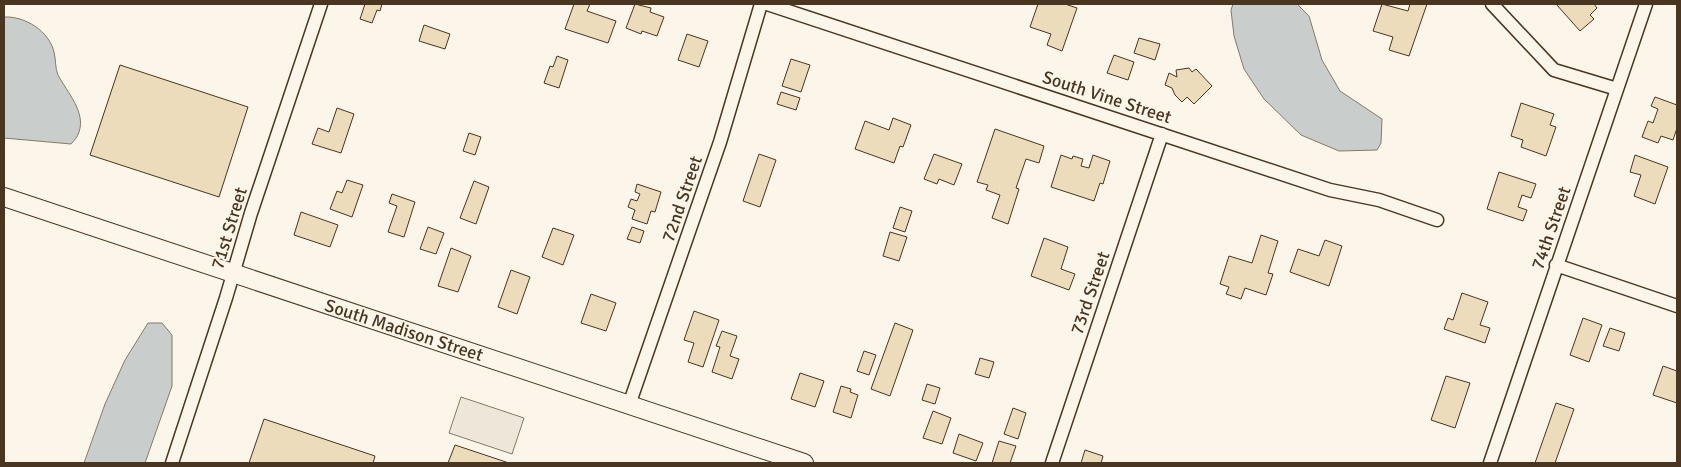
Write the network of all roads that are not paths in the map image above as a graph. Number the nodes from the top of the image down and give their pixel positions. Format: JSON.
{"nodes":[{"id":1,"x":321,"y":4,"type":"edge"},
{"id":2,"x":761,"y":4,"type":"edge"},
{"id":3,"x":767,"y":4,"type":"edge"},
{"id":4,"x":1492,"y":4,"type":"edge"},
{"id":5,"x":1646,"y":4,"type":"edge"},
{"id":6,"x":1617,"y":89,"type":"junction"},
{"id":7,"x":1162,"y":134,"type":"junction"},
{"id":8,"x":4,"y":197,"type":"edge"},
{"id":9,"x":1436,"y":220,"type":"dead end"},
{"id":10,"x":1556,"y":265,"type":"junction"},
{"id":11,"x":234,"y":274,"type":"junction"},
{"id":12,"x":1677,"y":306,"type":"edge"},
{"id":13,"x":629,"y":405,"type":"junction"},
{"id":14,"x":172,"y":463,"type":"edge"},
{"id":15,"x":804,"y":463,"type":"edge"},
{"id":16,"x":1052,"y":463,"type":"edge"},
{"id":17,"x":1490,"y":463,"type":"edge"}],
"edges":[{"from":1,"to":11,"type":"street","name":"71st Street"},
{"from":2,"to":13,"type":"street","name":"72nd Street"},
{"from":3,"to":7,"type":"street","name":"South Vine Street"},
{"from":4,"to":6,"type":"street"},
{"from":5,"to":6,"type":"street","name":"74th Street"},
{"from":6,"to":10,"type":"street","name":"74th Street"},
{"from":7,"to":9,"type":"street","name":"South Vine Street"},
{"from":7,"to":16,"type":"street","name":"73rd Street"},
{"from":8,"to":11,"type":"street","name":"South Madison Street"},
{"from":10,"to":12,"type":"street"},
{"from":10,"to":17,"type":"street","name":"74th Street"},
{"from":11,"to":13,"type":"street","name":"South Madison Street"},
{"from":11,"to":14,"type":"street","name":"71st Street"},
{"from":13,"to":15,"type":"street","name":"South Madison Street"}]}
